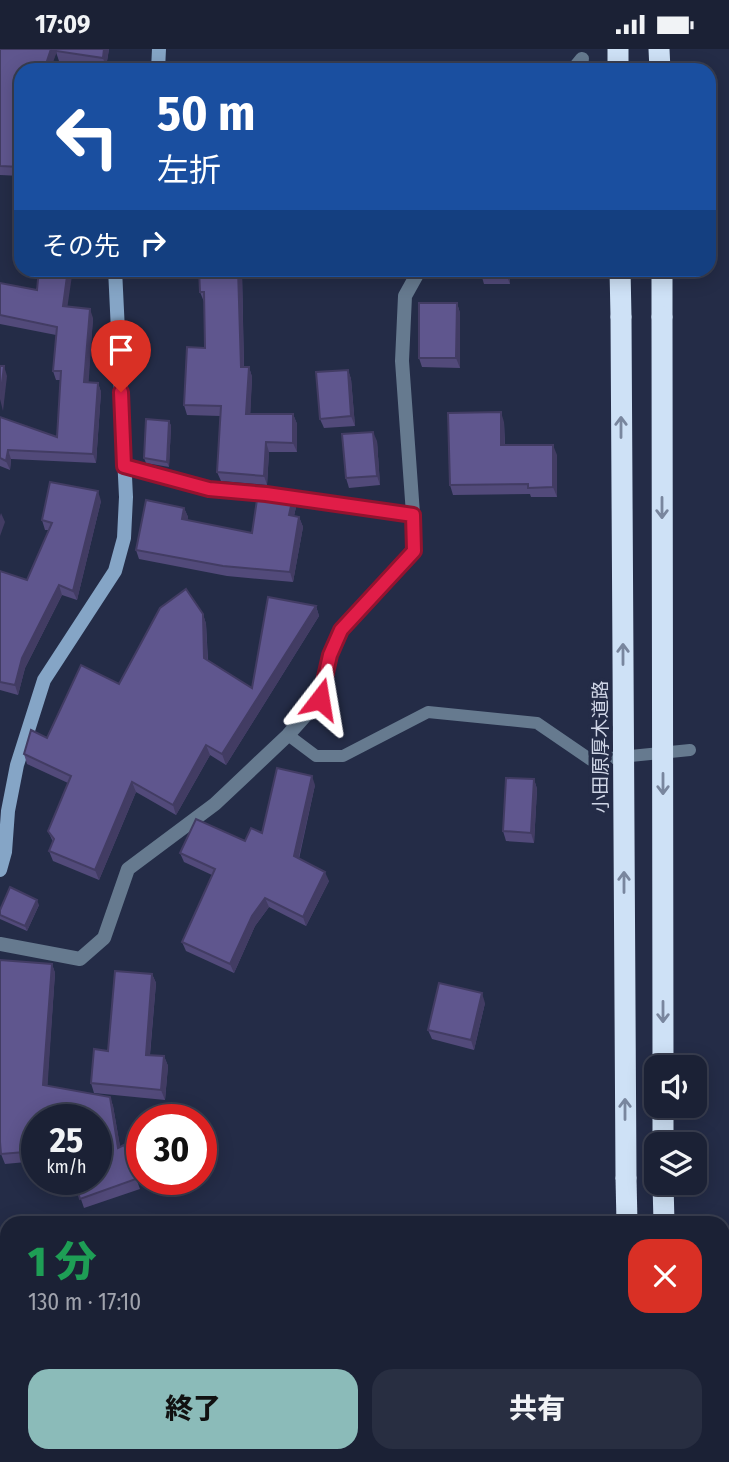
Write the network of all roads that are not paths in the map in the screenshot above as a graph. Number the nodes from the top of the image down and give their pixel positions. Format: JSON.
{"nodes":[{"id":1,"x":115,"y":277,"type":"edge"},
{"id":2,"x":416,"y":277,"type":"edge"},
{"id":3,"x":620,"y":277,"type":"edge"},
{"id":4,"x":662,"y":277,"type":"edge"},
{"id":5,"x":124,"y":466,"type":"junction"},
{"id":6,"x":413,"y":515,"type":"junction"},
{"id":7,"x":288,"y":735,"type":"junction"},
{"id":8,"x":690,"y":750,"type":"dead end"},
{"id":9,"x":0,"y":870,"type":"edge"},
{"id":10,"x":0,"y":944,"type":"edge"},
{"id":11,"x":663,"y":1055,"type":"edge"},
{"id":12,"x":663,"y":1195,"type":"edge"},
{"id":13,"x":627,"y":1216,"type":"edge"},
{"id":14,"x":664,"y":1216,"type":"edge"}],
"edges":[{"from":1,"to":5,"type":"street"},
{"from":2,"to":6,"type":"street"},
{"from":13,"to":3,"type":"highway","name":"小田原厚木道路","one_way":true,"bridge":true},
{"from":4,"to":11,"type":"highway","one_way":true,"bridge":true},
{"from":5,"to":6,"type":"lane"},
{"from":5,"to":9,"type":"street"},
{"from":6,"to":7,"type":"street"},
{"from":7,"to":8,"type":"lane"},
{"from":7,"to":10,"type":"street"},
{"from":12,"to":14,"type":"highway"}]}
